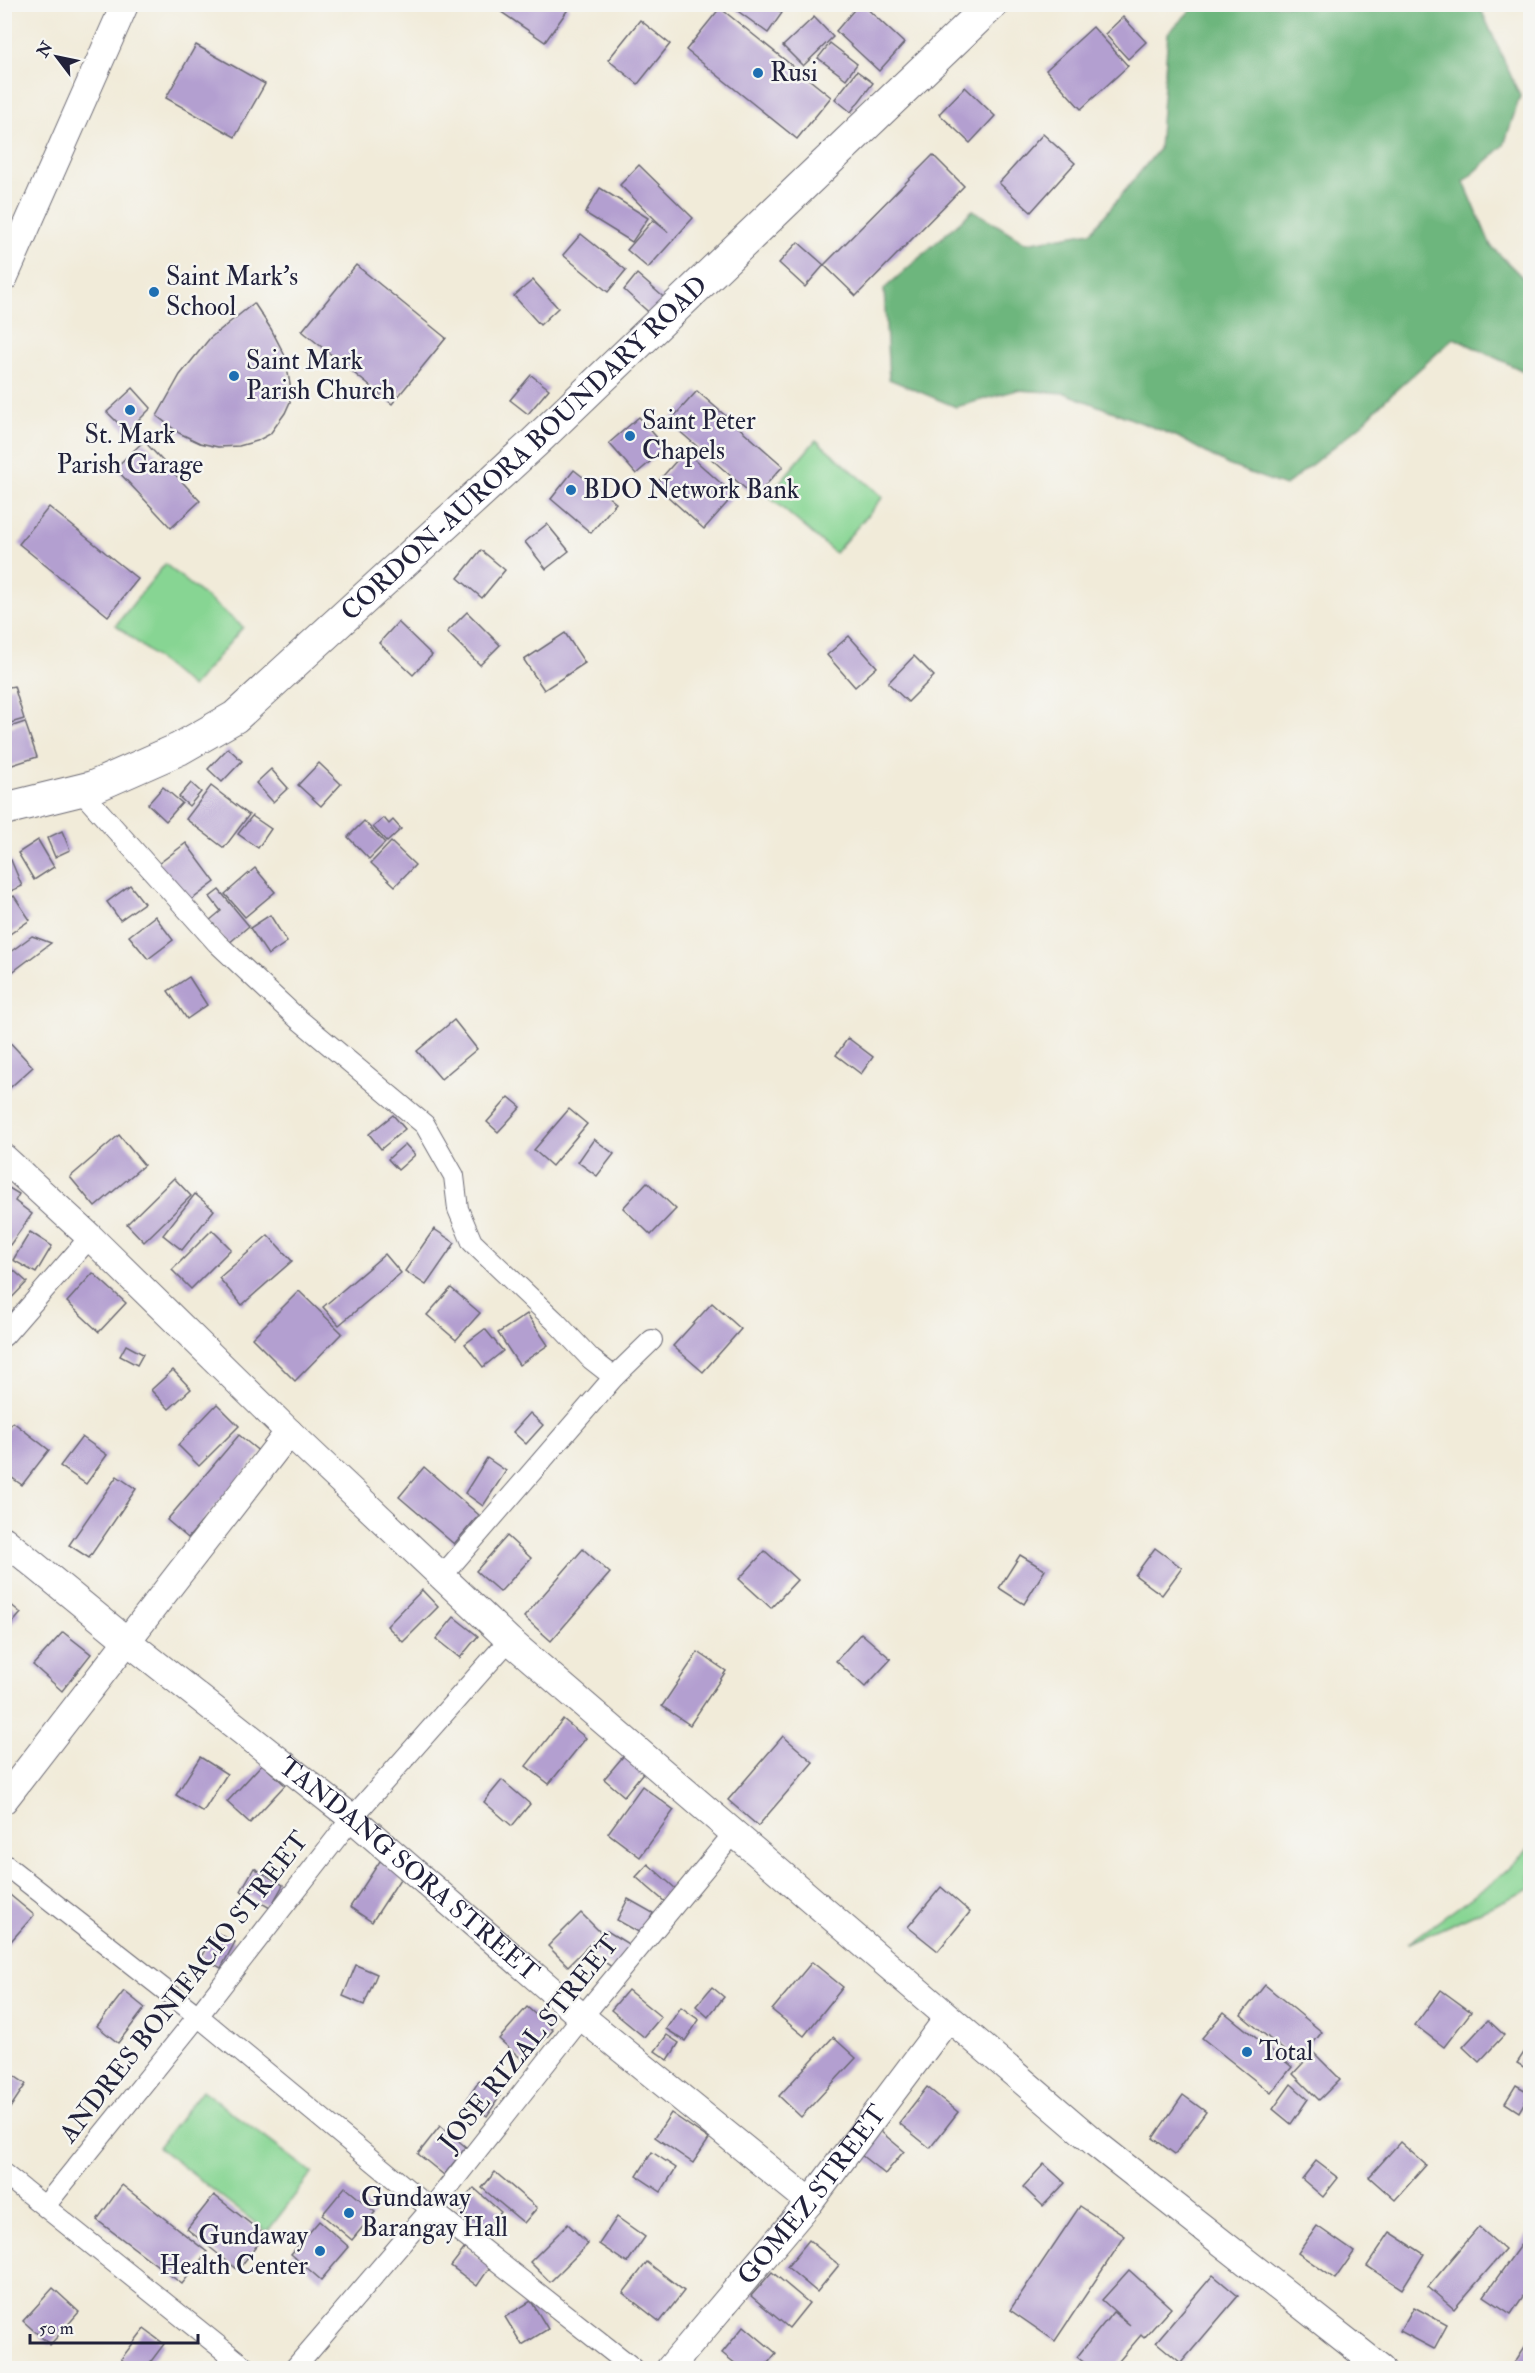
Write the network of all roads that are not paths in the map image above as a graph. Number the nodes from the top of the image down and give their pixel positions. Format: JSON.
{"nodes":[{"id":1,"x":124,"y":4,"type":"edge"},
{"id":2,"x":992,"y":4,"type":"edge"},
{"id":3,"x":4,"y":278,"type":"edge"},
{"id":4,"x":80,"y":790,"type":"junction"},
{"id":5,"x":4,"y":809,"type":"edge"},
{"id":6,"x":4,"y":1158,"type":"edge"},
{"id":7,"x":90,"y":1237,"type":"junction"},
{"id":8,"x":4,"y":1336,"type":"edge"},
{"id":9,"x":652,"y":1340,"type":"dead end"},
{"id":10,"x":614,"y":1377,"type":"junction"},
{"id":11,"x":289,"y":1432,"type":"junction"},
{"id":12,"x":4,"y":1540,"type":"edge"},
{"id":13,"x":442,"y":1576,"type":"junction"},
{"id":14,"x":126,"y":1640,"type":"junction"},
{"id":15,"x":509,"y":1640,"type":"junction"},
{"id":16,"x":4,"y":1800,"type":"edge"},
{"id":17,"x":352,"y":1818,"type":"junction"},
{"id":18,"x":734,"y":1833,"type":"junction"},
{"id":19,"x":4,"y":1864,"type":"edge"},
{"id":20,"x":198,"y":2016,"type":"junction"},
{"id":21,"x":582,"y":2017,"type":"junction"},
{"id":22,"x":948,"y":2018,"type":"junction"},
{"id":23,"x":4,"y":2174,"type":"edge"},
{"id":24,"x":810,"y":2202,"type":"junction"},
{"id":25,"x":45,"y":2206,"type":"junction"},
{"id":26,"x":431,"y":2208,"type":"junction"},
{"id":27,"x":246,"y":2368,"type":"edge"},
{"id":28,"x":295,"y":2368,"type":"edge"},
{"id":29,"x":633,"y":2368,"type":"edge"},
{"id":30,"x":670,"y":2368,"type":"edge"},
{"id":31,"x":1381,"y":2368,"type":"edge"}],
"edges":[{"from":1,"to":3,"type":"street"},
{"from":2,"to":4,"type":"main road","name":"CORDON-AURORA BOUNDARY ROAD"},
{"from":4,"to":5,"type":"main road","name":"CORDON-AURORA BOUNDARY ROAD"},
{"from":4,"to":10,"type":"street"},
{"from":6,"to":7,"type":"street"},
{"from":7,"to":8,"type":"street"},
{"from":7,"to":11,"type":"street"},
{"from":9,"to":10,"type":"street"},
{"from":10,"to":13,"type":"street"},
{"from":11,"to":13,"type":"street"},
{"from":11,"to":14,"type":"street"},
{"from":12,"to":14,"type":"street","name":"TANDANG SORA STREET"},
{"from":13,"to":15,"type":"street"},
{"from":14,"to":16,"type":"street"},
{"from":14,"to":17,"type":"street","name":"TANDANG SORA STREET"},
{"from":15,"to":17,"type":"street","name":"ANDRES BONIFACIO STREET"},
{"from":15,"to":18,"type":"street"},
{"from":17,"to":20,"type":"street","name":"ANDRES BONIFACIO STREET"},
{"from":17,"to":21,"type":"street","name":"TANDANG SORA STREET"},
{"from":18,"to":21,"type":"street","name":"JOSE RIZAL STREET"},
{"from":18,"to":22,"type":"street"},
{"from":19,"to":20,"type":"street"},
{"from":20,"to":25,"type":"street","name":"ANDRES BONIFACIO STREET"},
{"from":20,"to":26,"type":"street"},
{"from":21,"to":24,"type":"street","name":"TANDANG SORA STREET"},
{"from":21,"to":26,"type":"street","name":"JOSE RIZAL STREET"},
{"from":22,"to":24,"type":"street","name":"GOMEZ STREET"},
{"from":22,"to":31,"type":"street"},
{"from":23,"to":25,"type":"street"},
{"from":24,"to":30,"type":"street","name":"GOMEZ STREET"},
{"from":25,"to":27,"type":"street"},
{"from":26,"to":28,"type":"street","name":"JOSE RIZAL STREET"},
{"from":26,"to":29,"type":"street"}]}
